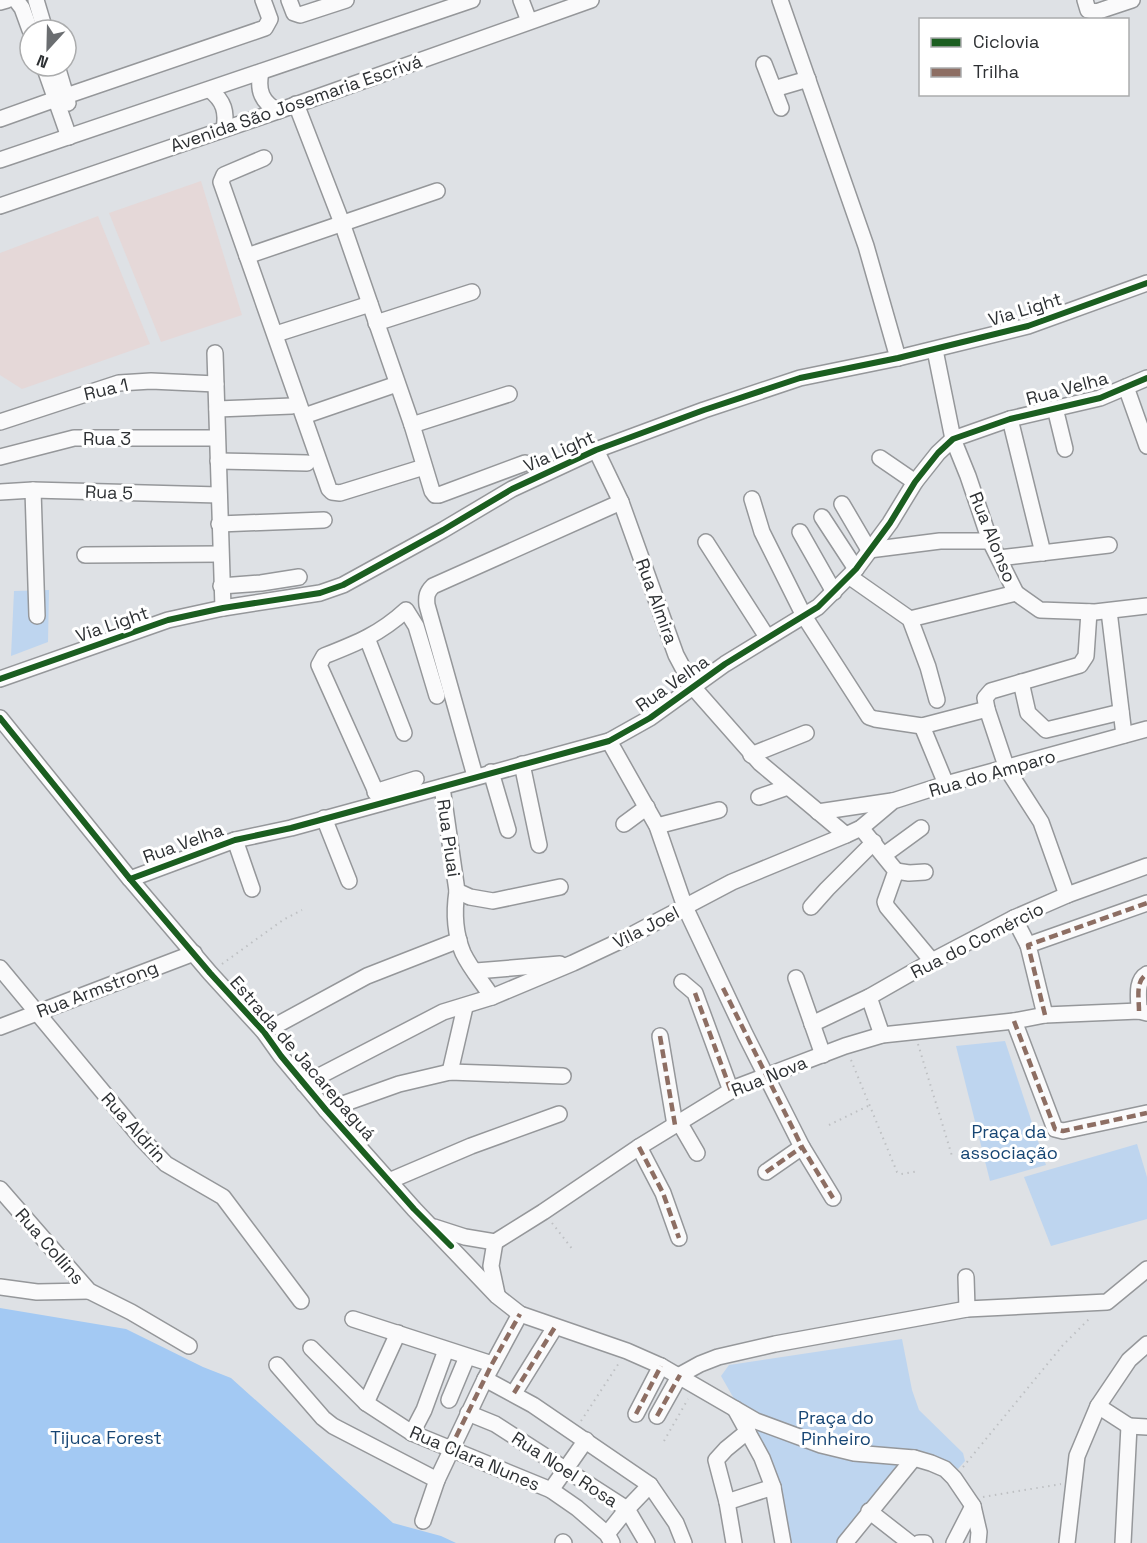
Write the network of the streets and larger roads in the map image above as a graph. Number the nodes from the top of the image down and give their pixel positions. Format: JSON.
{"nodes":[{"id":1,"x":7,"y":0,"type":"edge"},
{"id":2,"x":16,"y":0,"type":"edge"},
{"id":3,"x":36,"y":0,"type":"edge"},
{"id":4,"x":263,"y":0,"type":"edge"},
{"id":5,"x":289,"y":0,"type":"edge"},
{"id":6,"x":346,"y":0,"type":"edge"},
{"id":7,"x":472,"y":0,"type":"edge"},
{"id":8,"x":522,"y":0,"type":"edge"},
{"id":9,"x":591,"y":0,"type":"edge"},
{"id":10,"x":780,"y":0,"type":"edge"},
{"id":11,"x":1084,"y":0,"type":"edge"},
{"id":12,"x":1132,"y":0,"type":"edge"},
{"id":13,"x":0,"y":2,"type":"edge"},
{"id":14,"x":26,"y":18,"type":"edge"},
{"id":15,"x":41,"y":18,"type":"edge"},
{"id":16,"x":529,"y":21,"type":"junction"},
{"id":17,"x":764,"y":64,"type":"dead end"},
{"id":18,"x":261,"y":72,"type":"junction"},
{"id":19,"x":51,"y":78,"type":"edge"},
{"id":20,"x":59,"y":78,"type":"edge"},
{"id":21,"x":808,"y":79,"type":"junction"},
{"id":22,"x":774,"y":89,"type":"junction"},
{"id":23,"x":210,"y":90,"type":"junction"},
{"id":24,"x":61,"y":97,"type":"junction"},
{"id":25,"x":296,"y":104,"type":"junction"},
{"id":26,"x":781,"y":108,"type":"dead end"},
{"id":27,"x":278,"y":111,"type":"junction"},
{"id":28,"x":0,"y":119,"type":"edge"},
{"id":29,"x":224,"y":129,"type":"junction"},
{"id":30,"x":74,"y":136,"type":"junction"},
{"id":31,"x":264,"y":158,"type":"dead end"},
{"id":32,"x":0,"y":160,"type":"edge"},
{"id":33,"x":436,"y":191,"type":"dead end"},
{"id":34,"x":0,"y":206,"type":"edge"},
{"id":35,"x":342,"y":224,"type":"junction"},
{"id":36,"x":247,"y":255,"type":"junction"},
{"id":37,"x":1147,"y":284,"type":"edge"},
{"id":38,"x":472,"y":292,"type":"dead end"},
{"id":39,"x":370,"y":304,"type":"junction"},
{"id":40,"x":376,"y":324,"type":"junction"},
{"id":41,"x":276,"y":334,"type":"junction"},
{"id":42,"x":935,"y":350,"type":"junction"},
{"id":43,"x":215,"y":353,"type":"dead end"},
{"id":44,"x":898,"y":358,"type":"junction"},
{"id":45,"x":1147,"y":378,"type":"edge"},
{"id":46,"x":216,"y":384,"type":"junction"},
{"id":47,"x":397,"y":384,"type":"junction"},
{"id":48,"x":1126,"y":387,"type":"junction"},
{"id":49,"x":509,"y":394,"type":"dead end"},
{"id":50,"x":292,"y":406,"type":"dead end"},
{"id":51,"x":1055,"y":408,"type":"junction"},
{"id":52,"x":217,"y":409,"type":"junction"},
{"id":53,"x":304,"y":416,"type":"junction"},
{"id":54,"x":2,"y":418,"type":"edge"},
{"id":55,"x":1010,"y":419,"type":"junction"},
{"id":56,"x":412,"y":425,"type":"junction"},
{"id":57,"x":217,"y":438,"type":"junction"},
{"id":58,"x":953,"y":439,"type":"junction"},
{"id":59,"x":1147,"y":446,"type":"edge"},
{"id":60,"x":1065,"y":449,"type":"dead end"},
{"id":61,"x":596,"y":450,"type":"junction"},
{"id":62,"x":0,"y":457,"type":"edge"},
{"id":63,"x":880,"y":458,"type":"dead end"},
{"id":64,"x":218,"y":461,"type":"junction"},
{"id":65,"x":307,"y":463,"type":"dead end"},
{"id":66,"x":525,"y":463,"type":"dead end"},
{"id":67,"x":424,"y":467,"type":"junction"},
{"id":68,"x":915,"y":482,"type":"junction"},
{"id":69,"x":33,"y":490,"type":"junction"},
{"id":70,"x":0,"y":492,"type":"edge"},
{"id":71,"x":219,"y":495,"type":"junction"},
{"id":72,"x":752,"y":499,"type":"dead end"},
{"id":73,"x":621,"y":502,"type":"junction"},
{"id":74,"x":842,"y":504,"type":"dead end"},
{"id":75,"x":822,"y":517,"type":"dead end"},
{"id":76,"x":324,"y":520,"type":"dead end"},
{"id":77,"x":219,"y":524,"type":"junction"},
{"id":78,"x":800,"y":532,"type":"dead end"},
{"id":79,"x":990,"y":541,"type":"junction"},
{"id":80,"x":706,"y":542,"type":"dead end"},
{"id":81,"x":1109,"y":545,"type":"dead end"},
{"id":82,"x":869,"y":550,"type":"junction"},
{"id":83,"x":220,"y":554,"type":"junction"},
{"id":84,"x":1044,"y":554,"type":"junction"},
{"id":85,"x":85,"y":555,"type":"dead end"},
{"id":86,"x":999,"y":558,"type":"junction"},
{"id":87,"x":853,"y":573,"type":"junction"},
{"id":88,"x":299,"y":577,"type":"dead end"},
{"id":89,"x":221,"y":586,"type":"junction"},
{"id":90,"x":834,"y":592,"type":"junction"},
{"id":91,"x":1016,"y":593,"type":"junction"},
{"id":92,"x":426,"y":597,"type":"junction"},
{"id":93,"x":1147,"y":607,"type":"edge"},
{"id":94,"x":222,"y":608,"type":"junction"},
{"id":95,"x":406,"y":610,"type":"junction"},
{"id":96,"x":1109,"y":610,"type":"junction"},
{"id":97,"x":1089,"y":612,"type":"junction"},
{"id":98,"x":37,"y":616,"type":"dead end"},
{"id":99,"x":804,"y":616,"type":"junction"},
{"id":100,"x":910,"y":619,"type":"junction"},
{"id":101,"x":367,"y":638,"type":"junction"},
{"id":102,"x":767,"y":638,"type":"junction"},
{"id":103,"x":0,"y":679,"type":"edge"},
{"id":104,"x":1021,"y":682,"type":"junction"},
{"id":105,"x":693,"y":687,"type":"junction"},
{"id":106,"x":437,"y":696,"type":"dead end"},
{"id":107,"x":937,"y":700,"type":"dead end"},
{"id":108,"x":987,"y":709,"type":"junction"},
{"id":109,"x":1121,"y":712,"type":"junction"},
{"id":110,"x":0,"y":718,"type":"edge"},
{"id":111,"x":922,"y":726,"type":"junction"},
{"id":112,"x":1147,"y":729,"type":"edge"},
{"id":113,"x":1046,"y":730,"type":"junction"},
{"id":114,"x":806,"y":733,"type":"dead end"},
{"id":115,"x":404,"y":734,"type":"dead end"},
{"id":116,"x":1124,"y":735,"type":"junction"},
{"id":117,"x":7,"y":738,"type":"edge"},
{"id":118,"x":609,"y":741,"type":"junction"},
{"id":119,"x":751,"y":755,"type":"junction"},
{"id":120,"x":1056,"y":755,"type":"junction"},
{"id":121,"x":522,"y":764,"type":"junction"},
{"id":122,"x":1007,"y":768,"type":"junction"},
{"id":123,"x":491,"y":772,"type":"junction"},
{"id":124,"x":475,"y":776,"type":"junction"},
{"id":125,"x":416,"y":779,"type":"dead end"},
{"id":126,"x":946,"y":784,"type":"junction"},
{"id":127,"x":442,"y":787,"type":"junction"},
{"id":128,"x":788,"y":787,"type":"junction"},
{"id":129,"x":759,"y":797,"type":"dead end"},
{"id":130,"x":378,"y":798,"type":"junction"},
{"id":131,"x":892,"y":801,"type":"junction"},
{"id":132,"x":647,"y":807,"type":"junction"},
{"id":133,"x":719,"y":810,"type":"dead end"},
{"id":134,"x":818,"y":812,"type":"junction"},
{"id":135,"x":324,"y":818,"type":"junction"},
{"id":136,"x":624,"y":824,"type":"dead end"},
{"id":137,"x":657,"y":826,"type":"junction"},
{"id":138,"x":861,"y":828,"type":"junction"},
{"id":139,"x":921,"y":828,"type":"dead end"},
{"id":140,"x":508,"y":830,"type":"dead end"},
{"id":141,"x":846,"y":835,"type":"junction"},
{"id":142,"x":236,"y":840,"type":"junction"},
{"id":143,"x":539,"y":845,"type":"dead end"},
{"id":144,"x":879,"y":849,"type":"junction"},
{"id":145,"x":1147,"y":866,"type":"edge"},
{"id":146,"x":896,"y":871,"type":"junction"},
{"id":147,"x":925,"y":872,"type":"dead end"},
{"id":148,"x":130,"y":879,"type":"junction"},
{"id":149,"x":349,"y":880,"type":"dead end"},
{"id":150,"x":560,"y":887,"type":"dead end"},
{"id":151,"x":252,"y":890,"type":"dead end"},
{"id":152,"x":457,"y":891,"type":"junction"},
{"id":153,"x":1067,"y":895,"type":"junction"},
{"id":154,"x":1147,"y":903,"type":"edge"},
{"id":155,"x":685,"y":907,"type":"junction"},
{"id":156,"x":811,"y":907,"type":"dead end"},
{"id":157,"x":1014,"y":918,"type":"junction"},
{"id":158,"x":459,"y":940,"type":"junction"},
{"id":159,"x":1028,"y":945,"type":"junction"},
{"id":160,"x":194,"y":953,"type":"junction"},
{"id":161,"x":932,"y":961,"type":"junction"},
{"id":162,"x":573,"y":963,"type":"junction"},
{"id":163,"x":0,"y":968,"type":"edge"},
{"id":164,"x":476,"y":971,"type":"junction"},
{"id":165,"x":1147,"y":974,"type":"edge"},
{"id":166,"x":796,"y":978,"type":"dead end"},
{"id":167,"x":682,"y":982,"type":"dead end"},
{"id":168,"x":723,"y":988,"type":"junction"},
{"id":169,"x":695,"y":993,"type":"junction"},
{"id":170,"x":492,"y":997,"type":"junction"},
{"id":171,"x":870,"y":997,"type":"junction"},
{"id":172,"x":465,"y":1006,"type":"junction"},
{"id":173,"x":36,"y":1012,"type":"junction"},
{"id":174,"x":1143,"y":1012,"type":"edge"},
{"id":175,"x":1045,"y":1015,"type":"junction"},
{"id":176,"x":1014,"y":1021,"type":"junction"},
{"id":177,"x":812,"y":1024,"type":"junction"},
{"id":178,"x":0,"y":1027,"type":"edge"},
{"id":179,"x":264,"y":1032,"type":"junction"},
{"id":180,"x":882,"y":1035,"type":"junction"},
{"id":181,"x":660,"y":1036,"type":"dead end"},
{"id":182,"x":823,"y":1054,"type":"junction"},
{"id":183,"x":450,"y":1072,"type":"junction"},
{"id":184,"x":563,"y":1076,"type":"dead end"},
{"id":185,"x":766,"y":1076,"type":"junction"},
{"id":186,"x":304,"y":1084,"type":"junction"},
{"id":187,"x":731,"y":1091,"type":"junction"},
{"id":188,"x":326,"y":1110,"type":"junction"},
{"id":189,"x":1147,"y":1113,"type":"edge"},
{"id":190,"x":559,"y":1114,"type":"dead end"},
{"id":191,"x":677,"y":1124,"type":"junction"},
{"id":192,"x":639,"y":1147,"type":"junction"},
{"id":193,"x":802,"y":1147,"type":"junction"},
{"id":194,"x":697,"y":1153,"type":"dead end"},
{"id":195,"x":766,"y":1172,"type":"dead end"},
{"id":196,"x":389,"y":1181,"type":"junction"},
{"id":197,"x":0,"y":1189,"type":"edge"},
{"id":198,"x":833,"y":1198,"type":"dead end"},
{"id":199,"x":431,"y":1226,"type":"junction"},
{"id":200,"x":679,"y":1238,"type":"dead end"},
{"id":201,"x":495,"y":1242,"type":"junction"},
{"id":202,"x":1147,"y":1269,"type":"edge"},
{"id":203,"x":966,"y":1277,"type":"dead end"},
{"id":204,"x":0,"y":1287,"type":"edge"},
{"id":205,"x":89,"y":1290,"type":"junction"},
{"id":206,"x":497,"y":1296,"type":"junction"},
{"id":207,"x":301,"y":1301,"type":"dead end"},
{"id":208,"x":967,"y":1309,"type":"junction"},
{"id":209,"x":520,"y":1314,"type":"junction"},
{"id":210,"x":353,"y":1319,"type":"dead end"},
{"id":211,"x":555,"y":1327,"type":"junction"},
{"id":212,"x":398,"y":1333,"type":"junction"},
{"id":213,"x":1147,"y":1344,"type":"edge"},
{"id":214,"x":189,"y":1346,"type":"dead end"},
{"id":215,"x":311,"y":1348,"type":"dead end"},
{"id":216,"x":446,"y":1350,"type":"junction"},
{"id":217,"x":467,"y":1357,"type":"junction"},
{"id":218,"x":708,"y":1361,"type":"junction"},
{"id":219,"x":492,"y":1364,"type":"junction"},
{"id":220,"x":277,"y":1365,"type":"dead end"},
{"id":221,"x":661,"y":1366,"type":"junction"},
{"id":222,"x":680,"y":1375,"type":"junction"},
{"id":223,"x":484,"y":1379,"type":"junction"},
{"id":224,"x":700,"y":1387,"type":"junction"},
{"id":225,"x":514,"y":1393,"type":"junction"},
{"id":226,"x":448,"y":1400,"type":"dead end"},
{"id":227,"x":366,"y":1404,"type":"junction"},
{"id":228,"x":1098,"y":1406,"type":"junction"},
{"id":229,"x":735,"y":1409,"type":"junction"},
{"id":230,"x":468,"y":1413,"type":"junction"},
{"id":231,"x":636,"y":1414,"type":"dead end"},
{"id":232,"x":657,"y":1416,"type":"dead end"},
{"id":233,"x":1129,"y":1426,"type":"junction"},
{"id":234,"x":1147,"y":1427,"type":"edge"},
{"id":235,"x":748,"y":1431,"type":"junction"},
{"id":236,"x":412,"y":1433,"type":"junction"},
{"id":237,"x":580,"y":1436,"type":"junction"},
{"id":238,"x":450,"y":1449,"type":"junction"},
{"id":239,"x":914,"y":1458,"type":"junction"},
{"id":240,"x":566,"y":1469,"type":"junction"},
{"id":241,"x":437,"y":1480,"type":"junction"},
{"id":242,"x":650,"y":1485,"type":"junction"},
{"id":243,"x":773,"y":1487,"type":"junction"},
{"id":244,"x":551,"y":1490,"type":"junction"},
{"id":245,"x":727,"y":1502,"type":"junction"},
{"id":246,"x":971,"y":1503,"type":"junction"},
{"id":247,"x":627,"y":1509,"type":"junction"},
{"id":248,"x":869,"y":1511,"type":"junction"},
{"id":249,"x":423,"y":1521,"type":"dead end"},
{"id":250,"x":610,"y":1539,"type":"edge"},
{"id":251,"x":647,"y":1543,"type":"edge"},
{"id":252,"x":684,"y":1543,"type":"edge"},
{"id":253,"x":734,"y":1543,"type":"edge"},
{"id":254,"x":783,"y":1543,"type":"edge"},
{"id":255,"x":845,"y":1543,"type":"edge"},
{"id":256,"x":910,"y":1543,"type":"edge"},
{"id":257,"x":919,"y":1543,"type":"edge"},
{"id":258,"x":925,"y":1543,"type":"edge"},
{"id":259,"x":954,"y":1543,"type":"edge"},
{"id":260,"x":978,"y":1543,"type":"edge"},
{"id":261,"x":1066,"y":1543,"type":"edge"},
{"id":262,"x":1123,"y":1543,"type":"edge"}],
"edges":[{"from":1,"to":13,"type":"street"},
{"from":2,"to":14,"type":"street"},
{"from":3,"to":15,"type":"street"},
{"from":4,"to":24,"type":"street"},
{"from":5,"to":6,"type":"street"},
{"from":7,"to":18,"type":"street"},
{"from":8,"to":16,"type":"street"},
{"from":9,"to":16,"type":"street","name":"Avenida São Josemaria Escrivá"},
{"from":10,"to":21,"type":"street"},
{"from":11,"to":12,"type":"street"},
{"from":16,"to":25,"type":"street","name":"Avenida São Josemaria Escrivá"},
{"from":17,"to":22,"type":"street"},
{"from":18,"to":23,"type":"street"},
{"from":18,"to":27,"type":"street"},
{"from":19,"to":24,"type":"street"},
{"from":20,"to":24,"type":"street"},
{"from":21,"to":22,"type":"street"},
{"from":21,"to":44,"type":"street"},
{"from":22,"to":26,"type":"street"},
{"from":23,"to":29,"type":"street"},
{"from":23,"to":30,"type":"street"},
{"from":24,"to":28,"type":"street"},
{"from":24,"to":30,"type":"street"},
{"from":25,"to":27,"type":"street","name":"Avenida São Josemaria Escrivá"},
{"from":25,"to":35,"type":"street"},
{"from":27,"to":29,"type":"street","name":"Avenida São Josemaria Escrivá"},
{"from":29,"to":34,"type":"street","name":"Avenida São Josemaria Escrivá"},
{"from":30,"to":32,"type":"street"},
{"from":31,"to":36,"type":"street"},
{"from":33,"to":35,"type":"street"},
{"from":35,"to":36,"type":"street"},
{"from":35,"to":39,"type":"street"},
{"from":36,"to":41,"type":"street"},
{"from":37,"to":42,"type":"street","name":"Via Light"},
{"from":38,"to":40,"type":"street"},
{"from":39,"to":40,"type":"street"},
{"from":39,"to":41,"type":"street"},
{"from":40,"to":47,"type":"street"},
{"from":41,"to":53,"type":"street"},
{"from":42,"to":44,"type":"street","name":"Via Light"},
{"from":42,"to":58,"type":"street","name":"Rua Alonso"},
{"from":43,"to":46,"type":"street"},
{"from":44,"to":61,"type":"street","name":"Via Light"},
{"from":45,"to":48,"type":"street","name":"Rua Velha"},
{"from":46,"to":52,"type":"street"},
{"from":46,"to":54,"type":"street","name":"Rua 1"},
{"from":47,"to":53,"type":"street"},
{"from":47,"to":56,"type":"street"},
{"from":48,"to":51,"type":"street","name":"Rua Velha"},
{"from":48,"to":59,"type":"street"},
{"from":49,"to":56,"type":"street"},
{"from":50,"to":52,"type":"street"},
{"from":51,"to":55,"type":"street","name":"Rua Velha"},
{"from":51,"to":60,"type":"street"},
{"from":52,"to":57,"type":"street"},
{"from":53,"to":67,"type":"street"},
{"from":55,"to":58,"type":"street","name":"Rua Velha"},
{"from":55,"to":84,"type":"street"},
{"from":56,"to":67,"type":"street"},
{"from":57,"to":62,"type":"street","name":"Rua 3"},
{"from":57,"to":64,"type":"street"},
{"from":58,"to":68,"type":"street","name":"Rua Velha"},
{"from":58,"to":79,"type":"street","name":"Rua Alonso"},
{"from":61,"to":73,"type":"street","name":"Rua Almira"},
{"from":61,"to":94,"type":"street","name":"Via Light"},
{"from":63,"to":68,"type":"street"},
{"from":64,"to":65,"type":"street"},
{"from":64,"to":71,"type":"street"},
{"from":66,"to":67,"type":"street"},
{"from":68,"to":82,"type":"street","name":"Rua Velha"},
{"from":69,"to":70,"type":"street","name":"Rua 5"},
{"from":69,"to":71,"type":"street","name":"Rua 5"},
{"from":69,"to":98,"type":"street"},
{"from":71,"to":77,"type":"street"},
{"from":72,"to":99,"type":"street"},
{"from":73,"to":92,"type":"street"},
{"from":73,"to":105,"type":"street","name":"Rua Almira"},
{"from":74,"to":82,"type":"street"},
{"from":75,"to":87,"type":"street"},
{"from":76,"to":77,"type":"street"},
{"from":77,"to":83,"type":"street"},
{"from":78,"to":90,"type":"street"},
{"from":79,"to":82,"type":"street"},
{"from":79,"to":86,"type":"street","name":"Rua Alonso"},
{"from":80,"to":102,"type":"street"},
{"from":81,"to":84,"type":"street"},
{"from":82,"to":87,"type":"street","name":"Rua Velha"},
{"from":83,"to":85,"type":"street"},
{"from":83,"to":89,"type":"street"},
{"from":84,"to":86,"type":"street"},
{"from":86,"to":91,"type":"street","name":"Rua Alonso"},
{"from":87,"to":90,"type":"street","name":"Rua Velha"},
{"from":87,"to":100,"type":"street"},
{"from":88,"to":89,"type":"street"},
{"from":89,"to":94,"type":"street"},
{"from":90,"to":99,"type":"street","name":"Rua Velha"},
{"from":91,"to":97,"type":"street","name":"Rua Alonso"},
{"from":91,"to":100,"type":"street"},
{"from":92,"to":95,"type":"street"},
{"from":92,"to":124,"type":"street"},
{"from":93,"to":96,"type":"street","name":"Rua Alonso"},
{"from":94,"to":103,"type":"street","name":"Via Light"},
{"from":95,"to":101,"type":"street"},
{"from":95,"to":106,"type":"street"},
{"from":96,"to":97,"type":"street","name":"Rua Alonso"},
{"from":96,"to":109,"type":"street"},
{"from":97,"to":104,"type":"street"},
{"from":99,"to":102,"type":"street","name":"Rua Velha"},
{"from":99,"to":111,"type":"street"},
{"from":100,"to":107,"type":"street"},
{"from":101,"to":115,"type":"street"},
{"from":101,"to":130,"type":"street"},
{"from":102,"to":105,"type":"street","name":"Rua Velha"},
{"from":104,"to":108,"type":"street"},
{"from":104,"to":113,"type":"street"},
{"from":105,"to":118,"type":"street","name":"Rua Velha"},
{"from":105,"to":119,"type":"street","name":"Rua Almira"},
{"from":108,"to":111,"type":"street"},
{"from":108,"to":122,"type":"street"},
{"from":109,"to":113,"type":"street"},
{"from":109,"to":116,"type":"street"},
{"from":110,"to":117,"type":"street","name":"Estrada de Jacarepaguá"},
{"from":111,"to":126,"type":"street"},
{"from":112,"to":116,"type":"street","name":"Rua do Amparo"},
{"from":113,"to":120,"type":"street"},
{"from":114,"to":119,"type":"street"},
{"from":116,"to":120,"type":"street","name":"Rua do Amparo"},
{"from":117,"to":148,"type":"street","name":"Estrada de Jacarepaguá"},
{"from":118,"to":121,"type":"street","name":"Rua Velha"},
{"from":118,"to":132,"type":"street"},
{"from":119,"to":128,"type":"street","name":"Rua Almira"},
{"from":120,"to":122,"type":"street","name":"Rua do Amparo"},
{"from":121,"to":123,"type":"street","name":"Rua Velha"},
{"from":121,"to":143,"type":"street"},
{"from":122,"to":126,"type":"street","name":"Rua do Amparo"},
{"from":122,"to":153,"type":"street"},
{"from":123,"to":124,"type":"street","name":"Rua Velha"},
{"from":123,"to":140,"type":"street"},
{"from":124,"to":127,"type":"street","name":"Rua Velha"},
{"from":125,"to":130,"type":"street"},
{"from":126,"to":131,"type":"street","name":"Rua do Amparo"},
{"from":127,"to":130,"type":"street","name":"Rua Velha"},
{"from":127,"to":152,"type":"street","name":"Rua Piuai"},
{"from":128,"to":129,"type":"street"},
{"from":128,"to":134,"type":"street","name":"Rua Almira"},
{"from":130,"to":135,"type":"street","name":"Rua Velha"},
{"from":131,"to":134,"type":"street"},
{"from":131,"to":138,"type":"street","name":"Rua do Amparo"},
{"from":132,"to":136,"type":"street"},
{"from":132,"to":137,"type":"street"},
{"from":133,"to":137,"type":"street"},
{"from":134,"to":141,"type":"street","name":"Rua Almira"},
{"from":135,"to":142,"type":"street","name":"Rua Velha"},
{"from":135,"to":149,"type":"street"},
{"from":137,"to":155,"type":"street"},
{"from":138,"to":141,"type":"street","name":"Rua do Amparo"},
{"from":138,"to":144,"type":"street"},
{"from":139,"to":144,"type":"street"},
{"from":141,"to":155,"type":"street","name":"Vila Joel"},
{"from":142,"to":148,"type":"street","name":"Rua Velha"},
{"from":142,"to":151,"type":"street"},
{"from":144,"to":146,"type":"street"},
{"from":144,"to":156,"type":"street"},
{"from":145,"to":153,"type":"street","name":"Rua do Comércio"},
{"from":146,"to":147,"type":"street"},
{"from":146,"to":161,"type":"street"},
{"from":148,"to":160,"type":"street","name":"Estrada de Jacarepaguá"},
{"from":150,"to":152,"type":"street","name":"Rua Piuai"},
{"from":152,"to":158,"type":"street"},
{"from":153,"to":157,"type":"street","name":"Rua do Comércio"},
{"from":154,"to":159,"type":"street"},
{"from":155,"to":162,"type":"street","name":"Vila Joel"},
{"from":155,"to":168,"type":"street"},
{"from":157,"to":159,"type":"street"},
{"from":157,"to":161,"type":"street","name":"Rua do Comércio"},
{"from":158,"to":164,"type":"street"},
{"from":158,"to":179,"type":"street"},
{"from":159,"to":175,"type":"street"},
{"from":160,"to":173,"type":"street","name":"Rua Armstrong"},
{"from":160,"to":179,"type":"street","name":"Estrada de Jacarepaguá"},
{"from":161,"to":171,"type":"street","name":"Rua do Comércio"},
{"from":162,"to":164,"type":"street"},
{"from":162,"to":170,"type":"street","name":"Vila Joel"},
{"from":163,"to":173,"type":"street","name":"Rua Aldrin"},
{"from":164,"to":170,"type":"street"},
{"from":165,"to":174,"type":"street"},
{"from":166,"to":177,"type":"street"},
{"from":167,"to":169,"type":"street"},
{"from":168,"to":169,"type":"street"},
{"from":168,"to":185,"type":"street"},
{"from":169,"to":187,"type":"street"},
{"from":170,"to":172,"type":"street","name":"Vila Joel"},
{"from":171,"to":177,"type":"street","name":"Rua do Comércio"},
{"from":171,"to":180,"type":"street"},
{"from":172,"to":183,"type":"street"},
{"from":172,"to":186,"type":"street","name":"Vila Joel"},
{"from":173,"to":178,"type":"street","name":"Rua Armstrong"},
{"from":173,"to":207,"type":"street","name":"Rua Aldrin"},
{"from":174,"to":175,"type":"street","name":"Rua Nova"},
{"from":175,"to":176,"type":"street","name":"Rua Nova"},
{"from":176,"to":180,"type":"street","name":"Rua Nova"},
{"from":176,"to":189,"type":"street"},
{"from":177,"to":182,"type":"street"},
{"from":179,"to":186,"type":"street","name":"Estrada de Jacarepaguá"},
{"from":180,"to":182,"type":"street","name":"Rua Nova"},
{"from":181,"to":191,"type":"street"},
{"from":182,"to":185,"type":"street","name":"Rua Nova"},
{"from":183,"to":184,"type":"street"},
{"from":183,"to":188,"type":"street"},
{"from":185,"to":187,"type":"street","name":"Rua Nova"},
{"from":185,"to":193,"type":"street"},
{"from":186,"to":188,"type":"street","name":"Estrada de Jacarepaguá"},
{"from":187,"to":191,"type":"street","name":"Rua Nova"},
{"from":188,"to":196,"type":"street","name":"Estrada de Jacarepaguá"},
{"from":190,"to":196,"type":"street"},
{"from":191,"to":192,"type":"street","name":"Rua Nova"},
{"from":191,"to":194,"type":"street"},
{"from":192,"to":200,"type":"street"},
{"from":192,"to":201,"type":"street","name":"Rua Nova"},
{"from":193,"to":195,"type":"street"},
{"from":193,"to":198,"type":"street"},
{"from":196,"to":199,"type":"street","name":"Estrada de Jacarepaguá"},
{"from":197,"to":205,"type":"street","name":"Rua Collins"},
{"from":199,"to":201,"type":"street"},
{"from":199,"to":206,"type":"street","name":"Estrada de Jacarepaguá"},
{"from":201,"to":206,"type":"street"},
{"from":202,"to":208,"type":"street"},
{"from":203,"to":208,"type":"street"},
{"from":204,"to":205,"type":"street","name":"Rua Collins"},
{"from":205,"to":214,"type":"street"},
{"from":206,"to":209,"type":"street","name":"Estrada de Jacarepaguá"},
{"from":208,"to":218,"type":"street"},
{"from":209,"to":211,"type":"street","name":"Estrada de Jacarepaguá"},
{"from":209,"to":219,"type":"street"},
{"from":210,"to":212,"type":"street"},
{"from":211,"to":221,"type":"street","name":"Estrada de Jacarepaguá"},
{"from":211,"to":225,"type":"street"},
{"from":212,"to":216,"type":"street"},
{"from":212,"to":227,"type":"street"},
{"from":213,"to":228,"type":"street"},
{"from":215,"to":227,"type":"street","name":"Rua Clara Nunes"},
{"from":216,"to":217,"type":"street"},
{"from":216,"to":236,"type":"street"},
{"from":217,"to":219,"type":"street"},
{"from":217,"to":226,"type":"street"},
{"from":218,"to":222,"type":"street"},
{"from":218,"to":224,"type":"street"},
{"from":219,"to":223,"type":"street"},
{"from":220,"to":241,"type":"street"},
{"from":221,"to":222,"type":"street","name":"Estrada de Jacarepaguá"},
{"from":221,"to":231,"type":"street"},
{"from":222,"to":224,"type":"street","name":"Estrada de Jacarepaguá"},
{"from":222,"to":232,"type":"street"},
{"from":223,"to":225,"type":"street"},
{"from":223,"to":230,"type":"street"},
{"from":224,"to":229,"type":"street","name":"Estrada de Jacarepaguá"},
{"from":225,"to":237,"type":"street"},
{"from":227,"to":236,"type":"street","name":"Rua Clara Nunes"},
{"from":228,"to":233,"type":"street"},
{"from":228,"to":261,"type":"street"},
{"from":229,"to":235,"type":"street"},
{"from":229,"to":239,"type":"street","name":"Estrada de Jacarepaguá"},
{"from":230,"to":238,"type":"street"},
{"from":230,"to":240,"type":"street","name":"Rua Noel Rosa"},
{"from":233,"to":234,"type":"street"},
{"from":233,"to":262,"type":"street"},
{"from":235,"to":243,"type":"street"},
{"from":235,"to":245,"type":"street"},
{"from":236,"to":238,"type":"street","name":"Rua Clara Nunes"},
{"from":237,"to":240,"type":"street"},
{"from":237,"to":242,"type":"street"},
{"from":238,"to":241,"type":"street"},
{"from":238,"to":244,"type":"street","name":"Rua Clara Nunes"},
{"from":239,"to":246,"type":"street","name":"Estrada de Jacarepaguá"},
{"from":239,"to":248,"type":"street"},
{"from":240,"to":244,"type":"street"},
{"from":240,"to":247,"type":"street","name":"Rua Noel Rosa"},
{"from":241,"to":249,"type":"street"},
{"from":242,"to":247,"type":"street"},
{"from":242,"to":252,"type":"street"},
{"from":243,"to":245,"type":"street"},
{"from":243,"to":254,"type":"street"},
{"from":244,"to":250,"type":"street","name":"Rua Clara Nunes"},
{"from":245,"to":253,"type":"street"},
{"from":246,"to":259,"type":"street"},
{"from":246,"to":260,"type":"street","name":"Estrada de Jacarepaguá"},
{"from":247,"to":250,"type":"street"},
{"from":247,"to":251,"type":"street","name":"Rua Noel Rosa"},
{"from":248,"to":255,"type":"street"},
{"from":248,"to":256,"type":"street"},
{"from":257,"to":258,"type":"street"}]}
